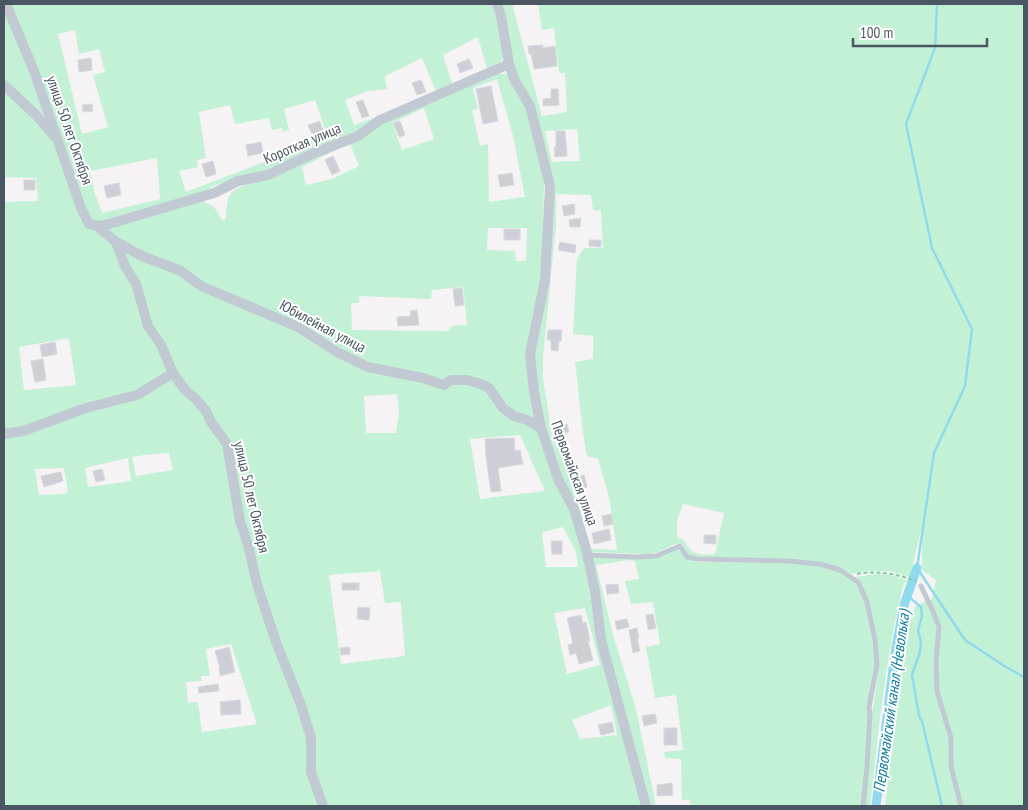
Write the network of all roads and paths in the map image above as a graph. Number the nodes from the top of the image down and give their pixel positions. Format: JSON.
{"nodes":[{"id":1,"x":6,"y":4,"type":"edge"},
{"id":2,"x":497,"y":4,"type":"edge"},
{"id":3,"x":509,"y":64,"type":"junction"},
{"id":4,"x":4,"y":85,"type":"edge"},
{"id":5,"x":56,"y":139,"type":"junction"},
{"id":6,"x":97,"y":226,"type":"junction"},
{"id":7,"x":116,"y":242,"type":"junction"},
{"id":8,"x":174,"y":373,"type":"junction"},
{"id":9,"x":541,"y":428,"type":"junction"},
{"id":10,"x":4,"y":434,"type":"edge"},
{"id":11,"x":587,"y":555,"type":"junction"},
{"id":12,"x":851,"y":577,"type":"junction"},
{"id":13,"x":921,"y":586,"type":"joint"},
{"id":14,"x":323,"y":806,"type":"edge"},
{"id":15,"x":646,"y":806,"type":"edge"},
{"id":16,"x":863,"y":806,"type":"edge"},
{"id":17,"x":961,"y":806,"type":"edge"}],
"edges":[{"from":1,"to":5,"type":"street","name":"улица 50 лет Октября"},
{"from":2,"to":3,"type":"street","name":"Первомайская улица"},
{"from":3,"to":6,"type":"street","name":"Короткая улица"},
{"from":3,"to":9,"type":"street","name":"Первомайская улица"},
{"from":4,"to":5,"type":"street"},
{"from":5,"to":6,"type":"street","name":"улица 50 лет Октября"},
{"from":6,"to":7,"type":"street","name":"улица 50 лет Октября"},
{"from":7,"to":8,"type":"street","name":"улица 50 лет Октября"},
{"from":7,"to":9,"type":"street","name":"Юбилейная улица"},
{"from":8,"to":10,"type":"street"},
{"from":8,"to":14,"type":"street","name":"улица 50 лет Октября"},
{"from":9,"to":11,"type":"street","name":"Первомайская улица"},
{"from":11,"to":12,"type":"lane"},
{"from":11,"to":15,"type":"street","name":"Первомайская улица"},
{"from":12,"to":13,"type":"path"},
{"from":12,"to":16,"type":"lane"},
{"from":13,"to":17,"type":"lane"}]}
